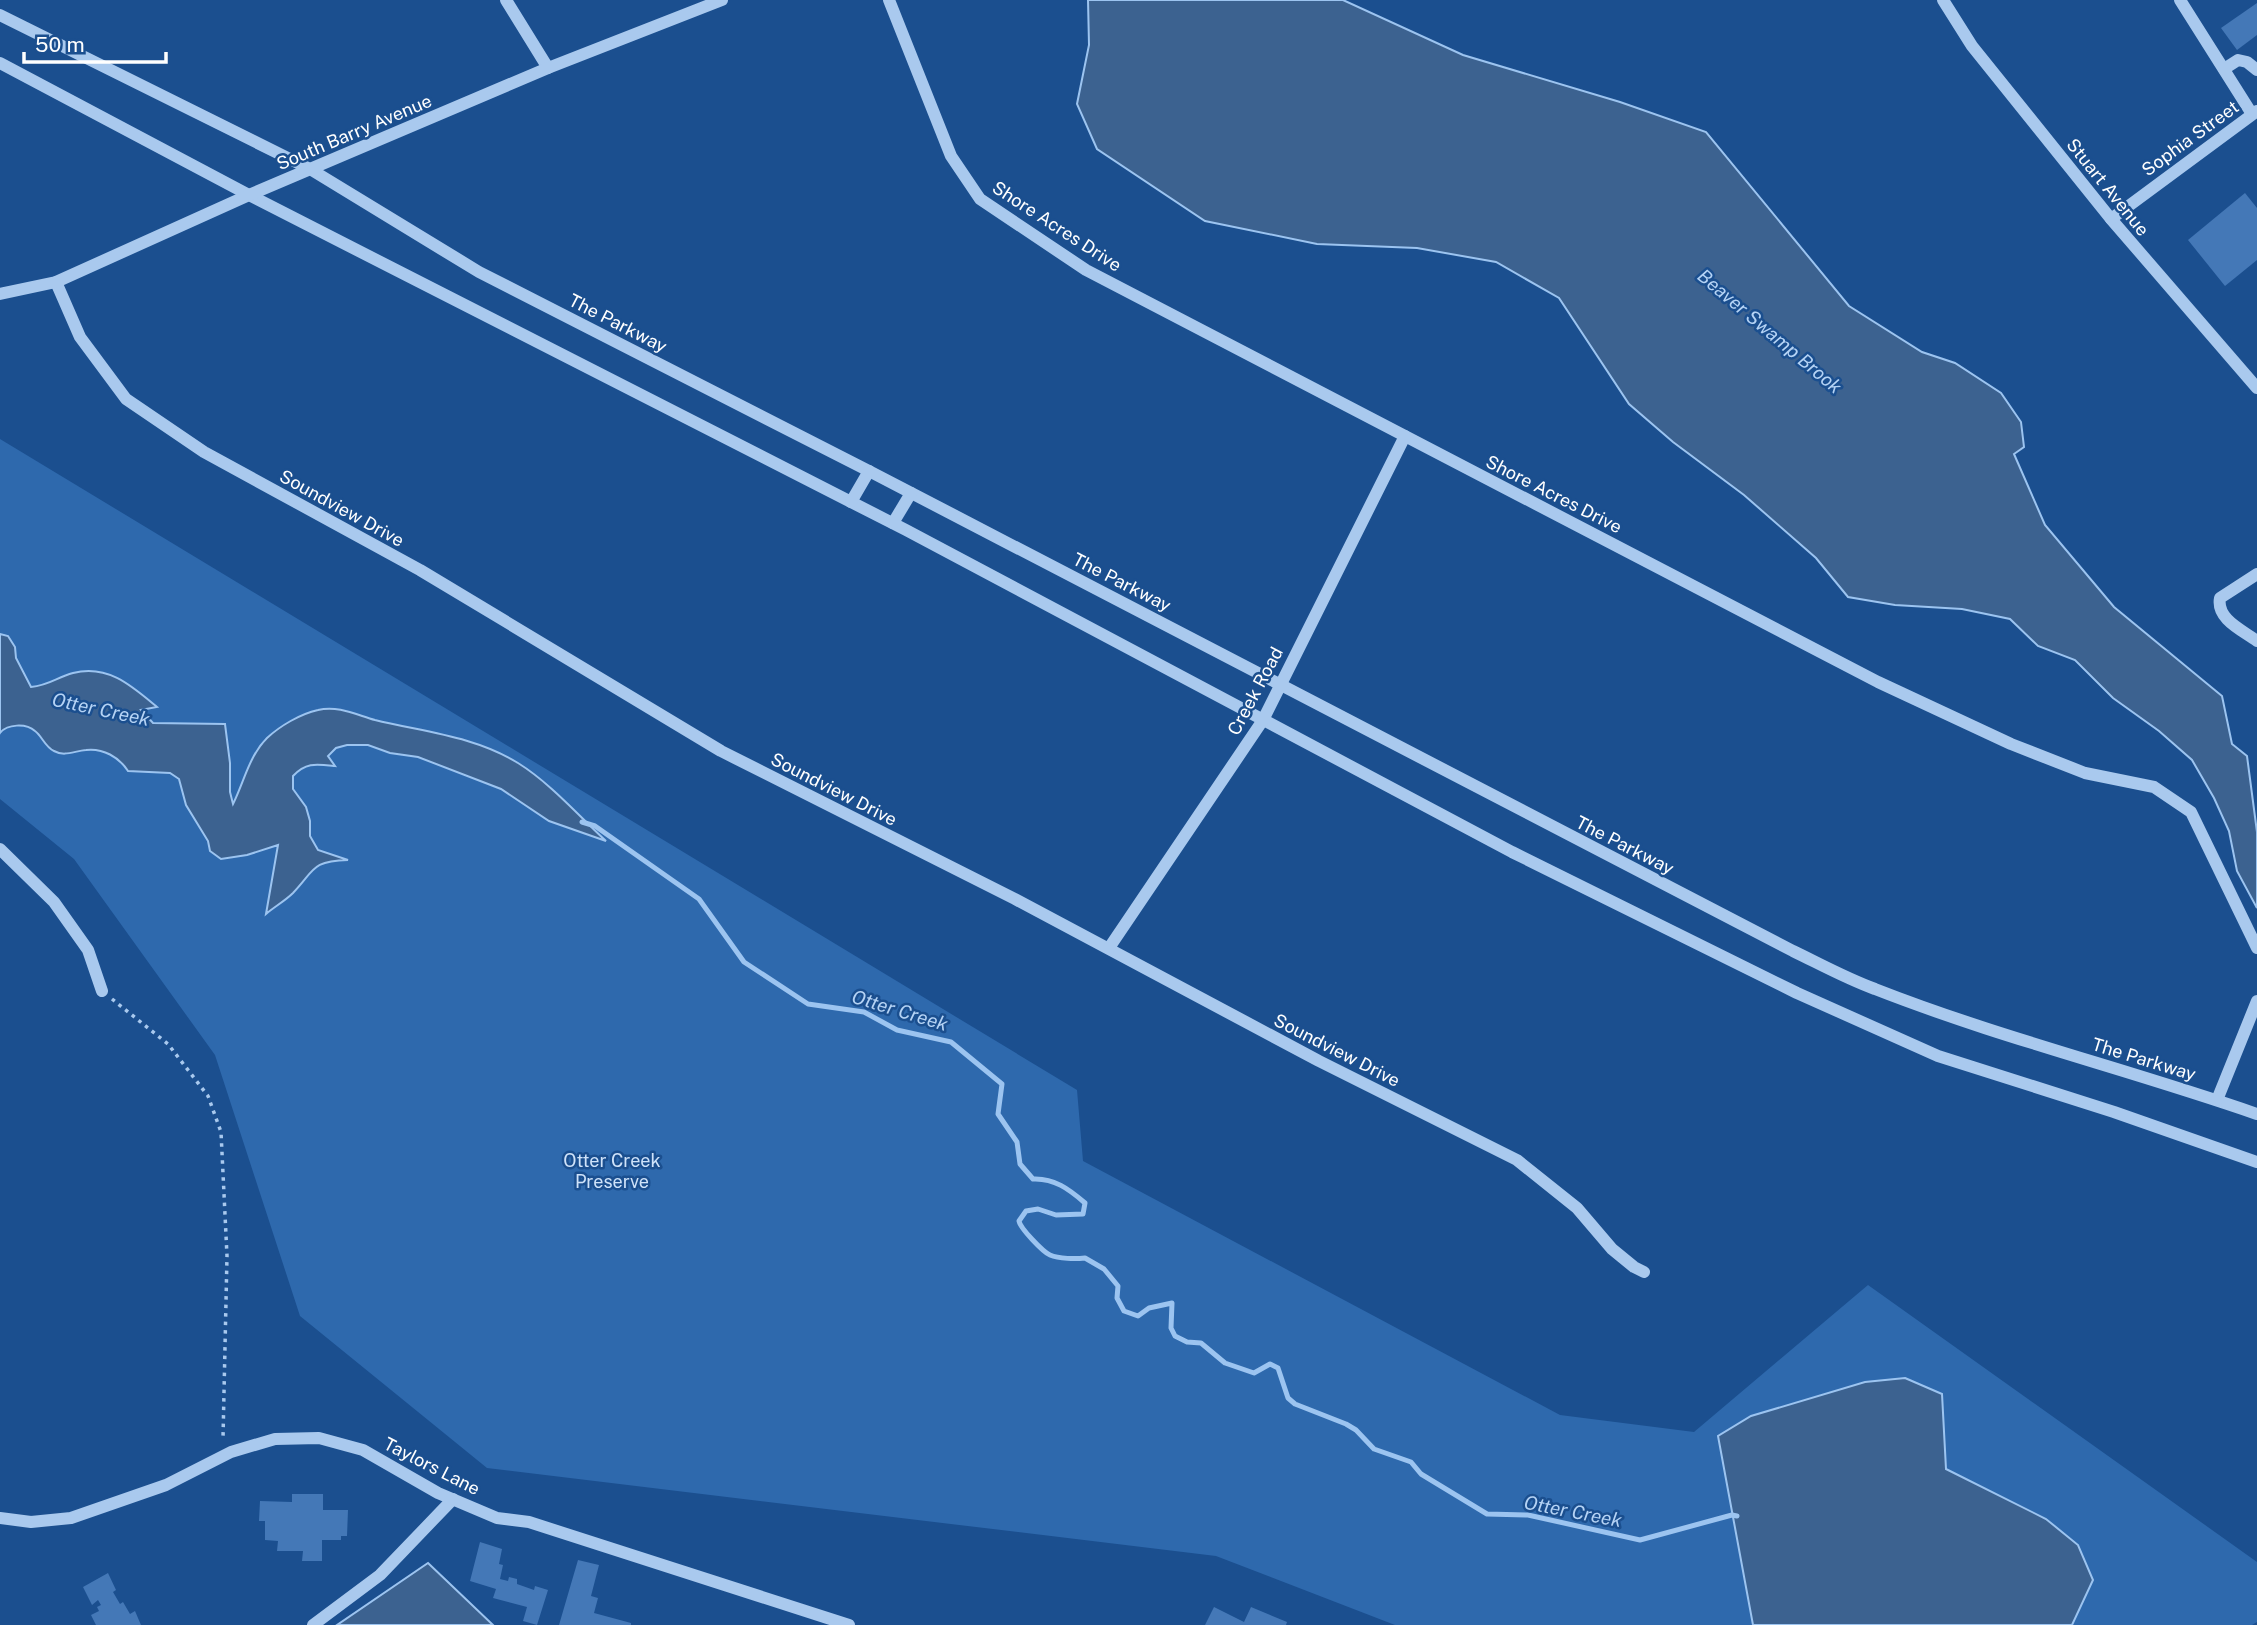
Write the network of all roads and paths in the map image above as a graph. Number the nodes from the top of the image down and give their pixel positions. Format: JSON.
{"nodes":[{"id":1,"x":506,"y":0,"type":"edge"},
{"id":2,"x":722,"y":0,"type":"edge"},
{"id":3,"x":889,"y":0,"type":"edge"},
{"id":4,"x":1943,"y":0,"type":"edge"},
{"id":5,"x":2184,"y":1,"type":"edge"},
{"id":6,"x":0,"y":15,"type":"edge"},
{"id":7,"x":0,"y":63,"type":"edge"},
{"id":8,"x":548,"y":68,"type":"junction"},
{"id":9,"x":2224,"y":69,"type":"junction"},
{"id":10,"x":2256,"y":71,"type":"edge"},
{"id":11,"x":2255,"y":113,"type":"edge"},
{"id":12,"x":310,"y":169,"type":"junction"},
{"id":13,"x":249,"y":195,"type":"junction"},
{"id":14,"x":2111,"y":219,"type":"junction"},
{"id":15,"x":56,"y":282,"type":"junction"},
{"id":16,"x":0,"y":294,"type":"edge"},
{"id":17,"x":2257,"y":388,"type":"edge"},
{"id":18,"x":1405,"y":436,"type":"junction"},
{"id":19,"x":869,"y":471,"type":"junction"},
{"id":20,"x":911,"y":493,"type":"junction"},
{"id":21,"x":851,"y":502,"type":"junction"},
{"id":22,"x":893,"y":523,"type":"junction"},
{"id":23,"x":2257,"y":574,"type":"edge"},
{"id":24,"x":2257,"y":641,"type":"edge"},
{"id":25,"x":1280,"y":684,"type":"junction"},
{"id":26,"x":1263,"y":720,"type":"junction"},
{"id":27,"x":0,"y":849,"type":"edge"},
{"id":28,"x":1110,"y":948,"type":"junction"},
{"id":29,"x":2257,"y":948,"type":"edge"},
{"id":30,"x":102,"y":991,"type":"joint"},
{"id":31,"x":2257,"y":1001,"type":"edge"},
{"id":32,"x":2217,"y":1100,"type":"junction"},
{"id":33,"x":2257,"y":1114,"type":"edge"},
{"id":34,"x":2257,"y":1162,"type":"edge"},
{"id":35,"x":1644,"y":1272,"type":"dead end"},
{"id":36,"x":222,"y":1457,"type":"junction"},
{"id":37,"x":453,"y":1499,"type":"junction"},
{"id":38,"x":0,"y":1518,"type":"edge"},
{"id":39,"x":313,"y":1625,"type":"edge"},
{"id":40,"x":849,"y":1625,"type":"edge"}],
"edges":[{"from":1,"to":8,"type":"street"},
{"from":2,"to":8,"type":"street","name":"South Barry Avenue"},
{"from":3,"to":18,"type":"street","name":"Shore Acres Drive"},
{"from":4,"to":14,"type":"street","name":"Stuart Avenue"},
{"from":5,"to":9,"type":"street"},
{"from":6,"to":12,"type":"street","name":"The Parkway"},
{"from":7,"to":13,"type":"street"},
{"from":8,"to":12,"type":"street","name":"South Barry Avenue"},
{"from":9,"to":10,"type":"street"},
{"from":9,"to":11,"type":"street"},
{"from":11,"to":14,"type":"street","name":"Sophia Street"},
{"from":12,"to":13,"type":"street","name":"South Barry Avenue"},
{"from":12,"to":19,"type":"street","name":"The Parkway"},
{"from":13,"to":15,"type":"street","name":"South Barry Avenue"},
{"from":13,"to":21,"type":"street"},
{"from":14,"to":17,"type":"street","name":"Stuart Avenue"},
{"from":15,"to":16,"type":"street","name":"South Barry Avenue"},
{"from":15,"to":28,"type":"street","name":"Soundview Drive"},
{"from":18,"to":25,"type":"street","name":"Creek Road"},
{"from":18,"to":29,"type":"street","name":"Shore Acres Drive"},
{"from":19,"to":20,"type":"street","name":"The Parkway"},
{"from":19,"to":21,"type":"street"},
{"from":20,"to":22,"type":"street"},
{"from":20,"to":25,"type":"street","name":"The Parkway"},
{"from":21,"to":22,"type":"street"},
{"from":22,"to":26,"type":"street"},
{"from":23,"to":24,"type":"street"},
{"from":25,"to":26,"type":"street","name":"Creek Road"},
{"from":25,"to":32,"type":"street","name":"The Parkway"},
{"from":26,"to":28,"type":"street","name":"Creek Road"},
{"from":26,"to":34,"type":"street"},
{"from":27,"to":30,"type":"street"},
{"from":28,"to":35,"type":"street","name":"Soundview Drive"},
{"from":30,"to":36,"type":"path"},
{"from":31,"to":32,"type":"street"},
{"from":32,"to":33,"type":"street","name":"The Parkway"},
{"from":36,"to":37,"type":"street","name":"Taylors Lane"},
{"from":36,"to":38,"type":"street","name":"Taylors Lane"},
{"from":37,"to":39,"type":"street"},
{"from":37,"to":40,"type":"street","name":"Taylors Lane"}]}
